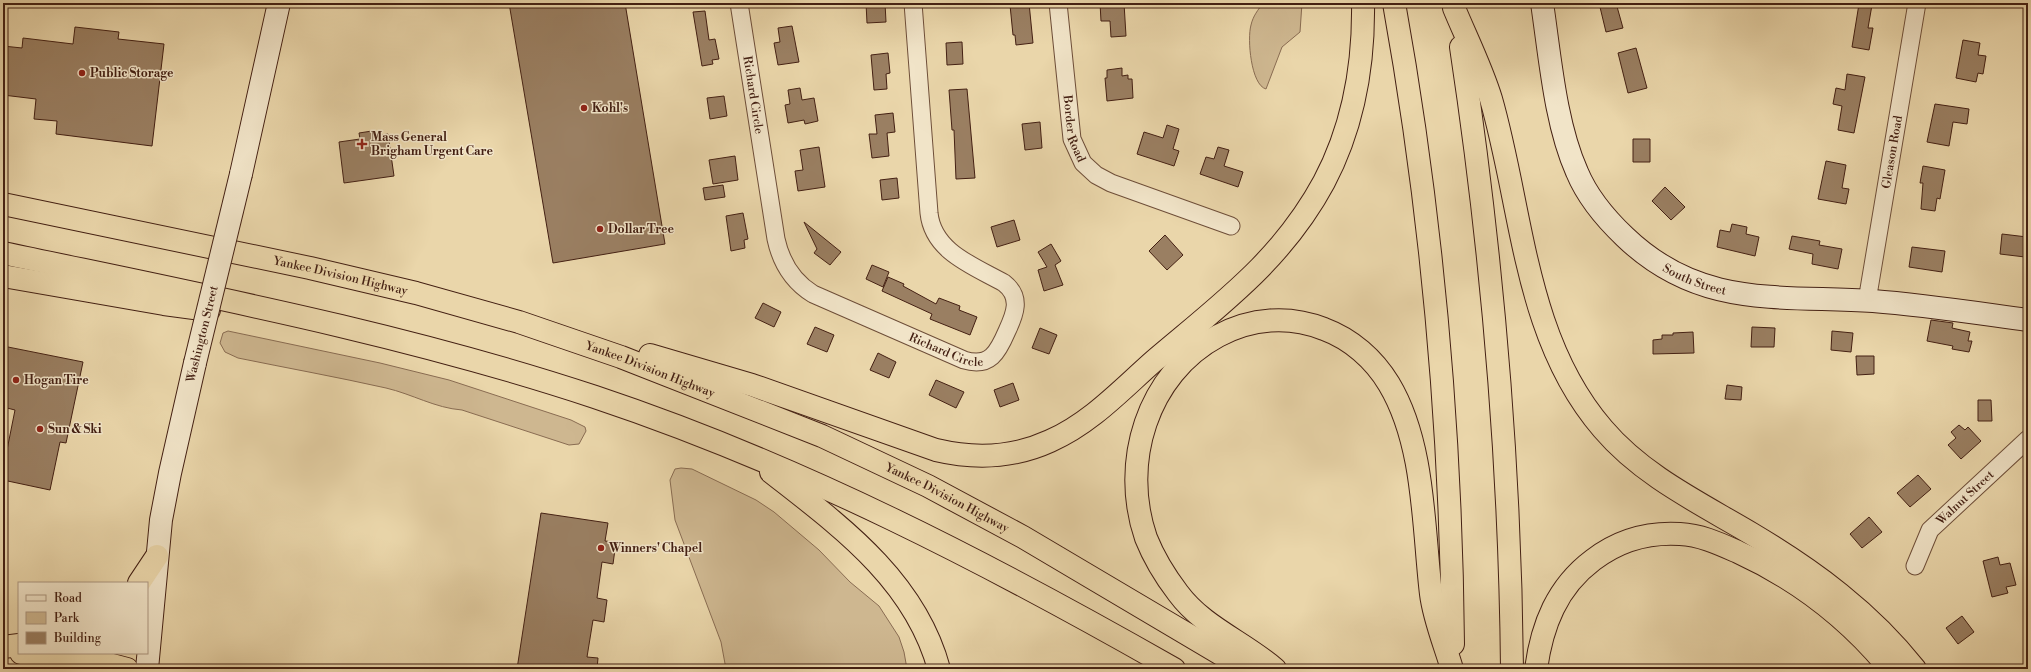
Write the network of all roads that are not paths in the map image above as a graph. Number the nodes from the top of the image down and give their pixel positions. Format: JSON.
{"nodes":[{"id":1,"x":279,"y":3,"type":"edge"},
{"id":2,"x":739,"y":3,"type":"edge"},
{"id":3,"x":913,"y":3,"type":"edge"},
{"id":4,"x":1058,"y":3,"type":"edge"},
{"id":5,"x":1363,"y":3,"type":"edge"},
{"id":6,"x":1394,"y":3,"type":"edge"},
{"id":7,"x":1542,"y":3,"type":"edge"},
{"id":8,"x":1917,"y":3,"type":"edge"},
{"id":9,"x":1454,"y":5,"type":"edge"},
{"id":10,"x":3,"y":204,"type":"edge"},
{"id":11,"x":1231,"y":226,"type":"dead end"},
{"id":12,"x":3,"y":253,"type":"edge"},
{"id":13,"x":3,"y":276,"type":"edge"},
{"id":14,"x":1867,"y":301,"type":"junction"},
{"id":15,"x":2028,"y":320,"type":"edge"},
{"id":16,"x":519,"y":322,"type":"junction"},
{"id":17,"x":341,"y":325,"type":"junction"},
{"id":18,"x":2028,"y":439,"type":"edge"},
{"id":19,"x":748,"y":454,"type":"junction"},
{"id":20,"x":157,"y":556,"type":"junction"},
{"id":21,"x":1915,"y":566,"type":"dead end"},
{"id":22,"x":140,"y":582,"type":"edge"},
{"id":23,"x":18,"y":645,"type":"edge"},
{"id":24,"x":3,"y":647,"type":"edge"},
{"id":25,"x":3,"y":652,"type":"edge"},
{"id":26,"x":18,"y":653,"type":"edge"},
{"id":27,"x":30,"y":654,"type":"edge"},
{"id":28,"x":127,"y":669,"type":"edge"},
{"id":29,"x":147,"y":669,"type":"edge"},
{"id":30,"x":939,"y":669,"type":"edge"},
{"id":31,"x":1174,"y":669,"type":"edge"},
{"id":32,"x":1246,"y":669,"type":"edge"},
{"id":33,"x":1275,"y":669,"type":"edge"},
{"id":34,"x":1452,"y":669,"type":"edge"},
{"id":35,"x":1512,"y":669,"type":"edge"},
{"id":36,"x":1536,"y":669,"type":"edge"},
{"id":37,"x":1890,"y":669,"type":"edge"},
{"id":38,"x":1915,"y":669,"type":"edge"}],
"edges":[{"from":1,"to":20,"type":"main road","name":"Washington Street","bridge":true},
{"from":2,"to":3,"type":"street","name":"Richard Circle"},
{"from":4,"to":11,"type":"street","name":"Border Road"},
{"from":5,"to":16,"type":"highway"},
{"from":6,"to":34,"type":"highway"},
{"from":7,"to":14,"type":"main road","name":"South Street"},
{"from":8,"to":14,"type":"street","name":"Gleason Road"},
{"from":9,"to":35,"type":"highway"},
{"from":9,"to":38,"type":"highway"},
{"from":10,"to":16,"type":"highway","name":"Yankee Division Highway"},
{"from":12,"to":17,"type":"highway"},
{"from":13,"to":17,"type":"highway"},
{"from":14,"to":15,"type":"main road","name":"South Street"},
{"from":16,"to":32,"type":"highway","name":"Yankee Division Highway"},
{"from":17,"to":19,"type":"highway"},
{"from":18,"to":21,"type":"street","name":"Walnut Street"},
{"from":19,"to":30,"type":"highway"},
{"from":19,"to":31,"type":"highway"},
{"from":20,"to":22,"type":"highway"},
{"from":20,"to":29,"type":"main road","name":"Washington Street"},
{"from":23,"to":24,"type":"highway"},
{"from":25,"to":26,"type":"highway"},
{"from":27,"to":28,"type":"highway"},
{"from":33,"to":34,"type":"highway"},
{"from":36,"to":37,"type":"highway"}]}
